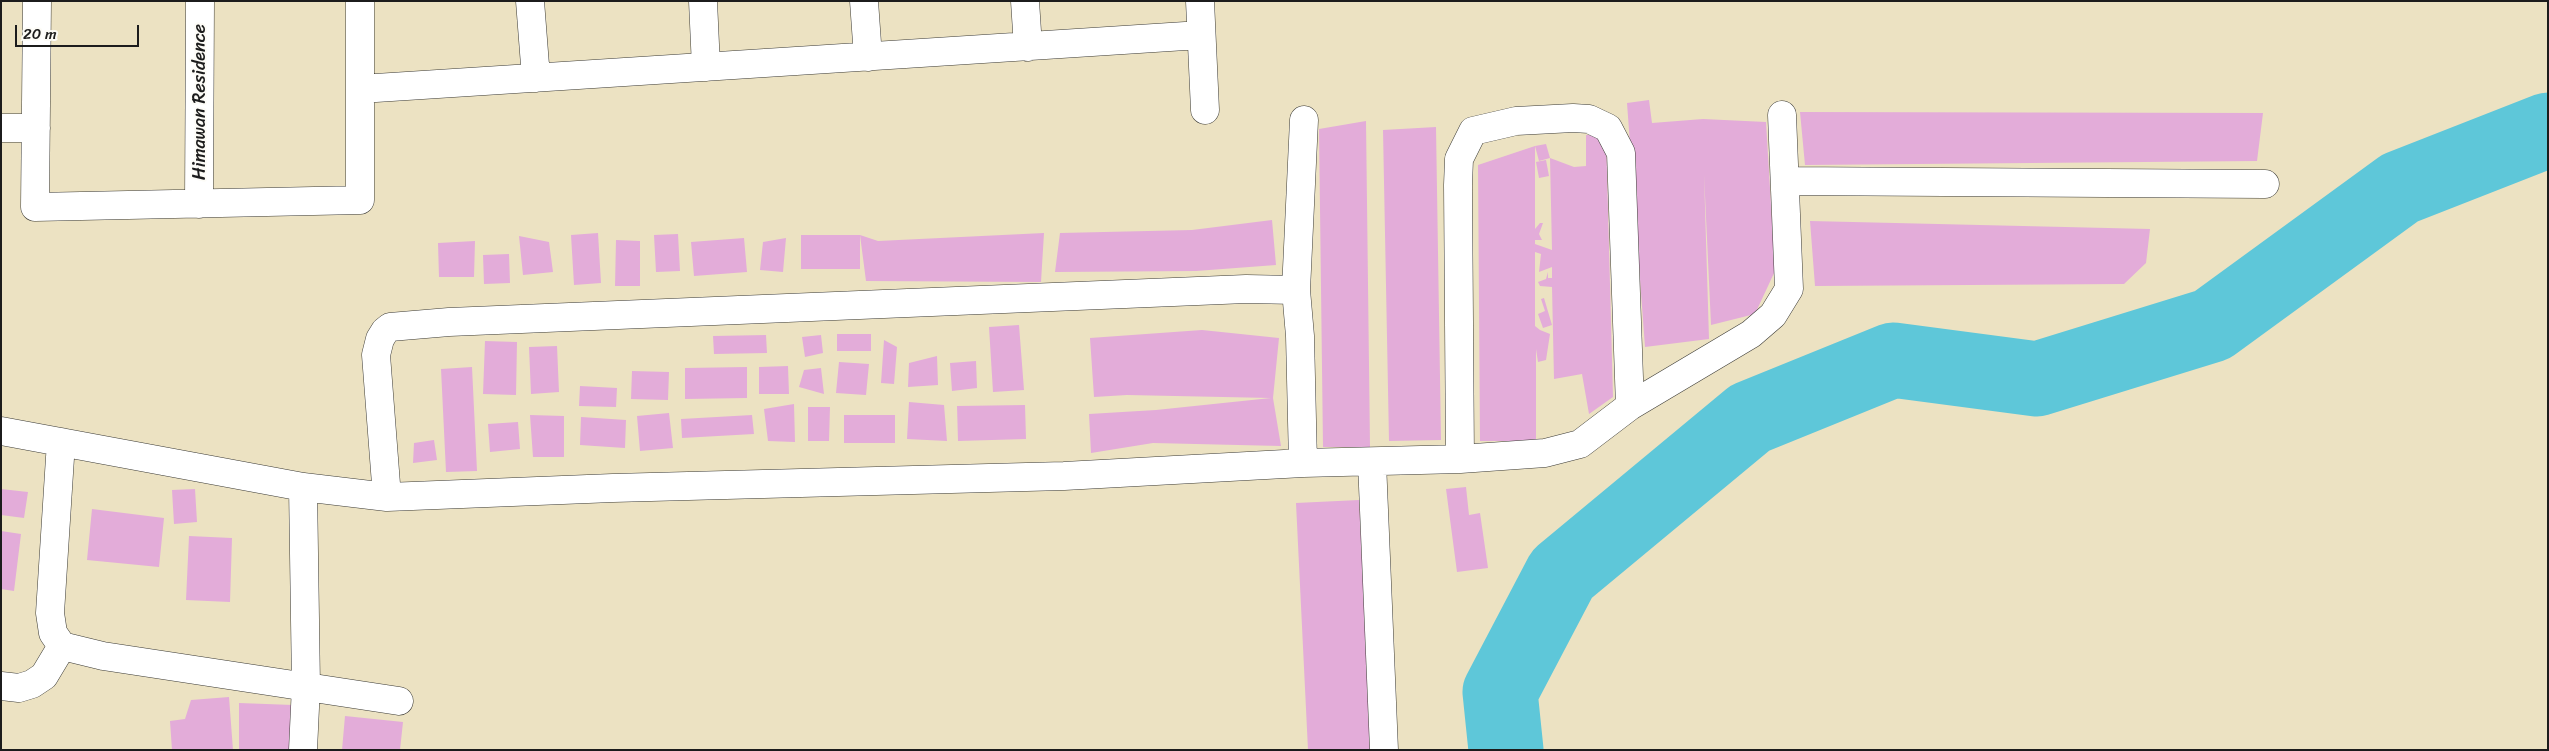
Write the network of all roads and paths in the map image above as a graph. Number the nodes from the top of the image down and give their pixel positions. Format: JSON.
{"nodes":[{"id":1,"x":37,"y":1,"type":"edge"},
{"id":2,"x":200,"y":1,"type":"edge"},
{"id":3,"x":360,"y":1,"type":"edge"},
{"id":4,"x":530,"y":1,"type":"edge"},
{"id":5,"x":703,"y":1,"type":"edge"},
{"id":6,"x":864,"y":1,"type":"edge"},
{"id":7,"x":1025,"y":1,"type":"edge"},
{"id":8,"x":1200,"y":1,"type":"edge"},
{"id":9,"x":1201,"y":35,"type":"junction"},
{"id":10,"x":1028,"y":47,"type":"junction"},
{"id":11,"x":868,"y":57,"type":"junction"},
{"id":12,"x":706,"y":67,"type":"junction"},
{"id":13,"x":536,"y":78,"type":"junction"},
{"id":14,"x":360,"y":89,"type":"junction"},
{"id":15,"x":1205,"y":110,"type":"dead end"},
{"id":16,"x":1782,"y":115,"type":"dead end"},
{"id":17,"x":1304,"y":120,"type":"dead end"},
{"id":18,"x":1,"y":128,"type":"edge"},
{"id":19,"x":36,"y":128,"type":"junction"},
{"id":20,"x":1785,"y":181,"type":"junction"},
{"id":21,"x":2265,"y":184,"type":"dead end"},
{"id":22,"x":199,"y":204,"type":"junction"},
{"id":23,"x":1296,"y":290,"type":"junction"},
{"id":24,"x":1630,"y":406,"type":"junction"},
{"id":25,"x":1,"y":431,"type":"edge"},
{"id":26,"x":61,"y":442,"type":"junction"},
{"id":27,"x":1460,"y":459,"type":"junction"},
{"id":28,"x":1372,"y":462,"type":"junction"},
{"id":29,"x":1303,"y":463,"type":"junction"},
{"id":30,"x":304,"y":486,"type":"junction"},
{"id":31,"x":387,"y":497,"type":"junction"},
{"id":32,"x":62,"y":646,"type":"junction"},
{"id":33,"x":1,"y":686,"type":"edge"},
{"id":34,"x":306,"y":686,"type":"junction"},
{"id":35,"x":399,"y":701,"type":"dead end"},
{"id":36,"x":303,"y":750,"type":"edge"},
{"id":37,"x":1384,"y":750,"type":"edge"}],
"edges":[{"from":1,"to":19,"type":"street","name":"Himawan Residence"},
{"from":2,"to":22,"type":"street","name":"Himawan Residence"},
{"from":3,"to":14,"type":"street","name":"Himawan Residence"},
{"from":4,"to":13,"type":"street"},
{"from":5,"to":12,"type":"street"},
{"from":6,"to":11,"type":"street"},
{"from":7,"to":10,"type":"street"},
{"from":8,"to":9,"type":"street"},
{"from":9,"to":10,"type":"street"},
{"from":9,"to":15,"type":"street"},
{"from":10,"to":11,"type":"street"},
{"from":11,"to":12,"type":"street"},
{"from":12,"to":13,"type":"street"},
{"from":13,"to":14,"type":"street"},
{"from":14,"to":22,"type":"street","name":"Himawan Residence"},
{"from":16,"to":20,"type":"street"},
{"from":17,"to":23,"type":"street"},
{"from":18,"to":19,"type":"street"},
{"from":19,"to":22,"type":"street","name":"Himawan Residence"},
{"from":20,"to":21,"type":"street"},
{"from":20,"to":24,"type":"street"},
{"from":23,"to":29,"type":"street"},
{"from":23,"to":31,"type":"street"},
{"from":24,"to":27,"type":"street"},
{"from":24,"to":27,"type":"street"},
{"from":25,"to":26,"type":"street"},
{"from":26,"to":30,"type":"street"},
{"from":26,"to":32,"type":"street"},
{"from":27,"to":28,"type":"street"},
{"from":28,"to":29,"type":"street"},
{"from":28,"to":37,"type":"street"},
{"from":29,"to":31,"type":"street"},
{"from":30,"to":31,"type":"street"},
{"from":30,"to":34,"type":"street"},
{"from":32,"to":33,"type":"street"},
{"from":32,"to":34,"type":"street"},
{"from":34,"to":35,"type":"street"},
{"from":34,"to":36,"type":"street"}]}
